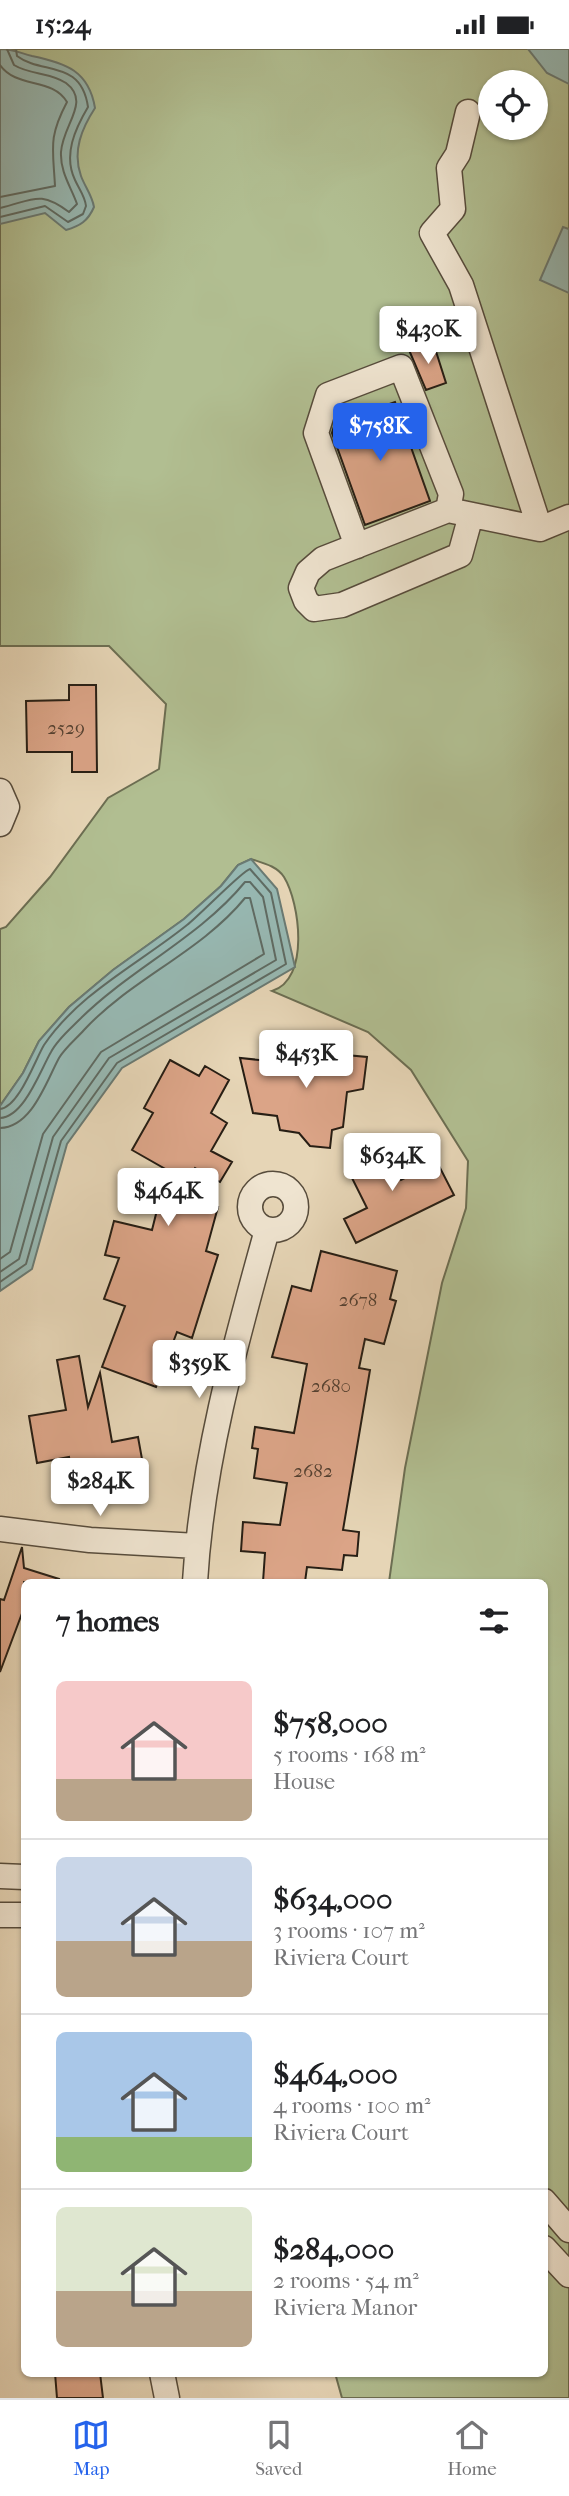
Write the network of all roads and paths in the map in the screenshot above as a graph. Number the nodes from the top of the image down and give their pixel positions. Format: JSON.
{"nodes":[{"id":1,"x":468,"y":112,"type":"dead end"},
{"id":2,"x":459,"y":513,"type":"junction"},
{"id":3,"x":569,"y":517,"type":"edge"},
{"id":4,"x":540,"y":529,"type":"junction"},
{"id":5,"x":357,"y":546,"type":"junction"},
{"id":6,"x":0,"y":791,"type":"edge"},
{"id":7,"x":0,"y":824,"type":"edge"},
{"id":8,"x":267,"y":1230,"type":"dead end"},
{"id":9,"x":0,"y":1529,"type":"edge"},
{"id":10,"x":197,"y":1546,"type":"junction"},
{"id":11,"x":195,"y":1579,"type":"edge"},
{"id":12,"x":0,"y":1876,"type":"edge"},
{"id":13,"x":21,"y":1877,"type":"edge"},
{"id":14,"x":0,"y":1915,"type":"edge"},
{"id":15,"x":21,"y":1915,"type":"edge"},
{"id":16,"x":548,"y":2205,"type":"edge"},
{"id":17,"x":569,"y":2229,"type":"edge"},
{"id":18,"x":548,"y":2252,"type":"edge"},
{"id":19,"x":569,"y":2276,"type":"edge"},
{"id":20,"x":163,"y":2377,"type":"edge"},
{"id":21,"x":167,"y":2398,"type":"edge"}],
"edges":[{"from":1,"to":4,"type":"street"},
{"from":2,"to":4,"type":"street"},
{"from":2,"to":5,"type":"street"},
{"from":2,"to":5,"type":"street"},
{"from":2,"to":5,"type":"street"},
{"from":3,"to":4,"type":"street"},
{"from":6,"to":7,"type":"street"},
{"from":8,"to":10,"type":"street"},
{"from":9,"to":10,"type":"street"},
{"from":10,"to":11,"type":"street"},
{"from":12,"to":13,"type":"street"},
{"from":14,"to":15,"type":"street"},
{"from":16,"to":17,"type":"street"},
{"from":18,"to":19,"type":"street"},
{"from":20,"to":21,"type":"street"}]}
